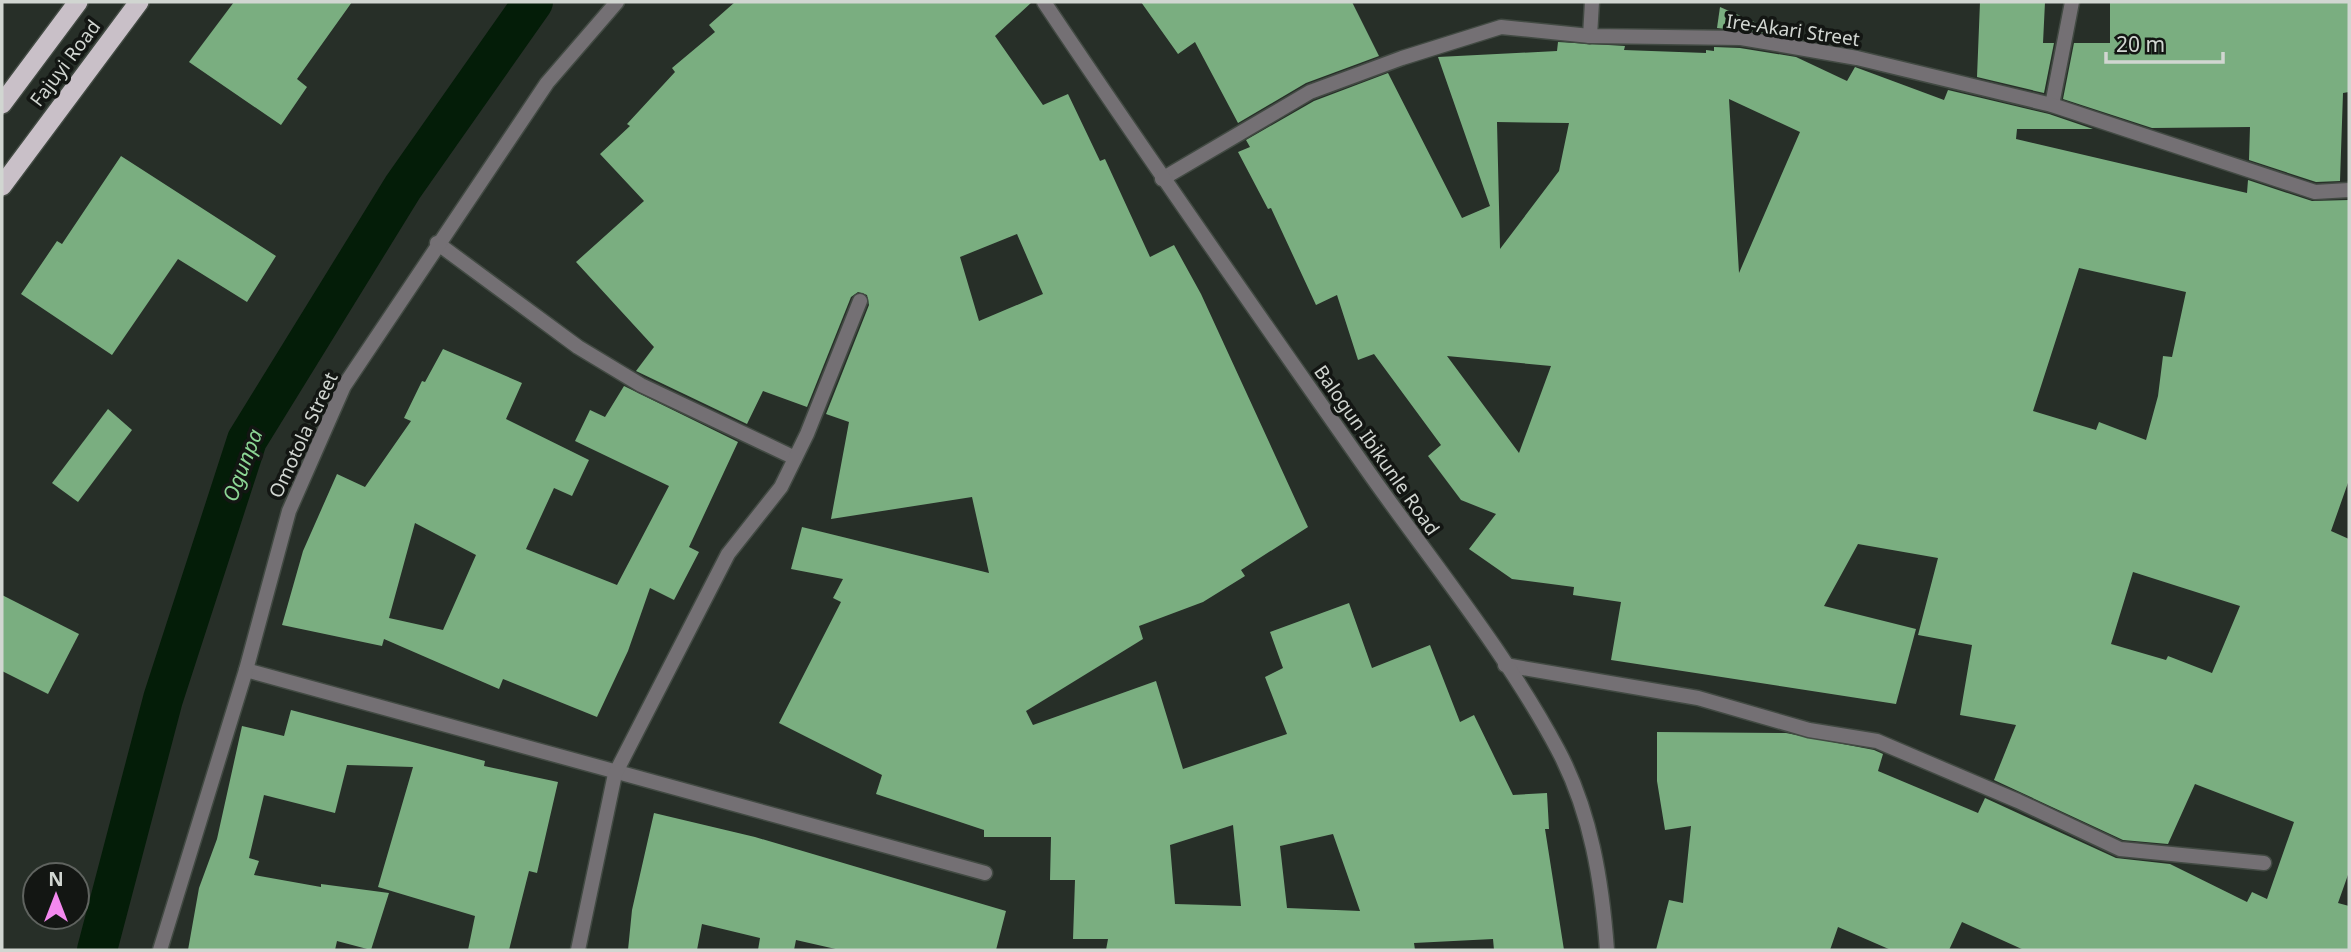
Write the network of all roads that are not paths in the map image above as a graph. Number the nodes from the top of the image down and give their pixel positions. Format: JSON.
{"nodes":[{"id":1,"x":78,"y":2,"type":"edge"},
{"id":2,"x":139,"y":2,"type":"edge"},
{"id":3,"x":617,"y":2,"type":"edge"},
{"id":4,"x":1044,"y":2,"type":"edge"},
{"id":5,"x":1592,"y":2,"type":"edge"},
{"id":6,"x":2072,"y":2,"type":"edge"},
{"id":7,"x":1590,"y":36,"type":"junction"},
{"id":8,"x":2,"y":104,"type":"edge"},
{"id":9,"x":2052,"y":105,"type":"junction"},
{"id":10,"x":1162,"y":179,"type":"junction"},
{"id":11,"x":2,"y":186,"type":"edge"},
{"id":12,"x":2349,"y":190,"type":"edge"},
{"id":13,"x":437,"y":243,"type":"junction"},
{"id":14,"x":860,"y":301,"type":"dead end"},
{"id":15,"x":795,"y":458,"type":"junction"},
{"id":16,"x":1505,"y":665,"type":"junction"},
{"id":17,"x":246,"y":670,"type":"junction"},
{"id":18,"x":615,"y":774,"type":"junction"},
{"id":19,"x":2264,"y":863,"type":"dead end"},
{"id":20,"x":985,"y":873,"type":"dead end"},
{"id":21,"x":160,"y":950,"type":"edge"},
{"id":22,"x":578,"y":950,"type":"edge"},
{"id":23,"x":1607,"y":950,"type":"edge"}],
"edges":[{"from":1,"to":8,"type":"highway","name":"Fajuyi Road"},
{"from":2,"to":11,"type":"highway","name":"Fajuyi Road"},
{"from":3,"to":13,"type":"street","name":"Omotola Street"},
{"from":4,"to":10,"type":"street","name":"Balogun Ibikunle Road"},
{"from":5,"to":7,"type":"street"},
{"from":6,"to":9,"type":"street"},
{"from":7,"to":9,"type":"street","name":"Ire-Akari Street"},
{"from":7,"to":10,"type":"street","name":"Ire-Akari Street"},
{"from":9,"to":12,"type":"street","name":"Ire-Akari Street"},
{"from":10,"to":16,"type":"street","name":"Balogun Ibikunle Road"},
{"from":13,"to":15,"type":"street"},
{"from":13,"to":17,"type":"street","name":"Omotola Street"},
{"from":14,"to":15,"type":"street"},
{"from":15,"to":18,"type":"street"},
{"from":16,"to":19,"type":"street"},
{"from":16,"to":23,"type":"street","name":"Balogun Ibikunle Road"},
{"from":17,"to":18,"type":"street"},
{"from":17,"to":21,"type":"street","name":"Omotola Street"},
{"from":18,"to":20,"type":"street"},
{"from":18,"to":22,"type":"street"}]}
